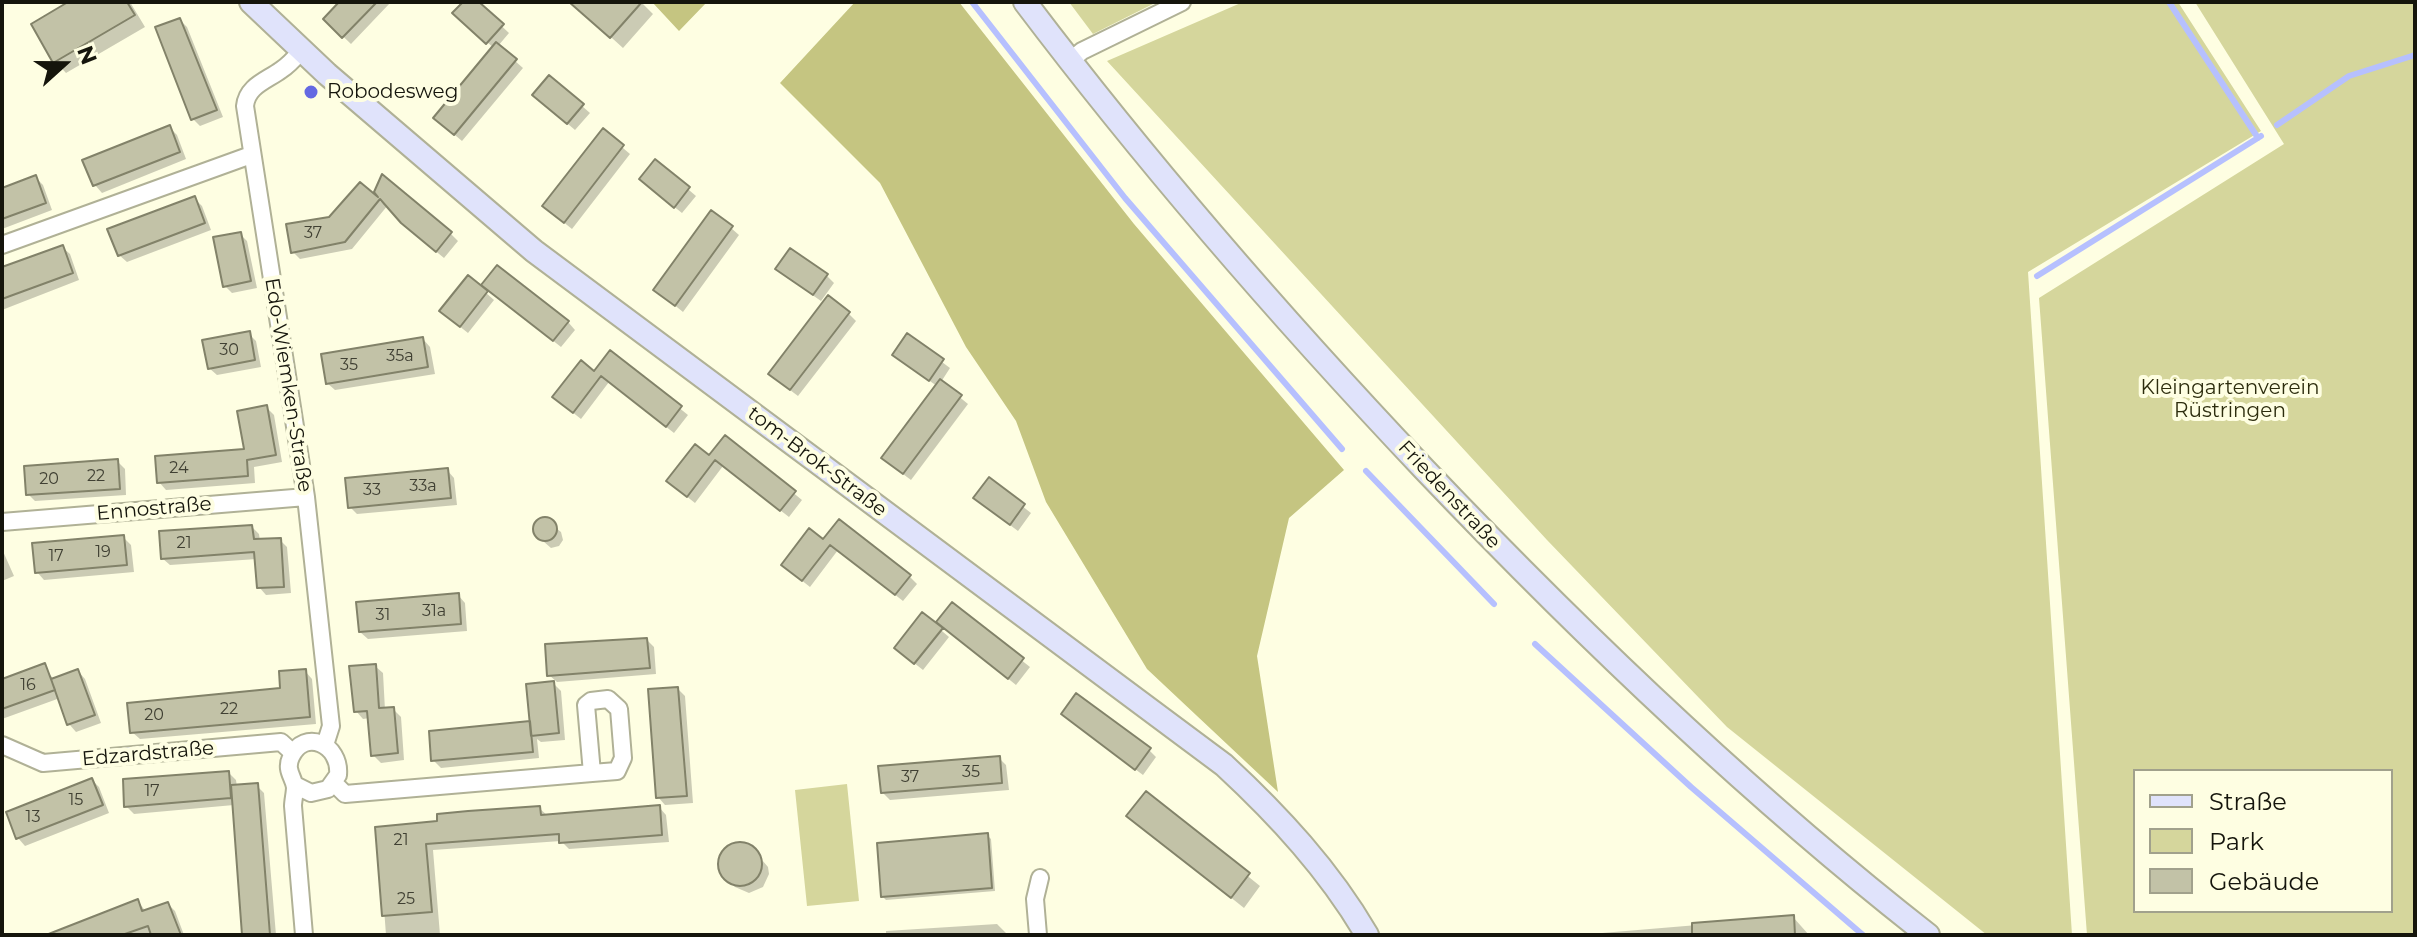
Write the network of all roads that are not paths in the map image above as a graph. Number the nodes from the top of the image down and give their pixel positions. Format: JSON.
{"nodes":[{"id":1,"x":251,"y":2,"type":"edge"},
{"id":2,"x":1025,"y":2,"type":"edge"},
{"id":3,"x":1182,"y":2,"type":"edge"},
{"id":4,"x":301,"y":51,"type":"junction"},
{"id":5,"x":1070,"y":61,"type":"junction"},
{"id":6,"x":251,"y":155,"type":"junction"},
{"id":7,"x":2,"y":245,"type":"edge"},
{"id":8,"x":306,"y":497,"type":"junction"},
{"id":9,"x":2,"y":522,"type":"edge"},
{"id":10,"x":2,"y":745,"type":"edge"},
{"id":11,"x":325,"y":745,"type":"junction"},
{"id":12,"x":293,"y":753,"type":"junction"},
{"id":13,"x":592,"y":773,"type":"dead end"},
{"id":14,"x":334,"y":783,"type":"junction"},
{"id":15,"x":295,"y":785,"type":"junction"},
{"id":16,"x":1040,"y":878,"type":"dead end"},
{"id":17,"x":304,"y":935,"type":"edge"},
{"id":18,"x":1038,"y":935,"type":"edge"},
{"id":19,"x":1367,"y":935,"type":"edge"},
{"id":20,"x":1928,"y":935,"type":"edge"}],
"edges":[{"from":1,"to":4,"type":"street","name":"tom-Brok-Straße"},
{"from":2,"to":5,"type":"street","name":"Friedenstraße"},
{"from":3,"to":5,"type":"street"},
{"from":4,"to":6,"type":"street","name":"Edo-Wiemken-Straße"},
{"from":4,"to":19,"type":"street","name":"tom-Brok-Straße"},
{"from":5,"to":20,"type":"street","name":"Friedenstraße"},
{"from":6,"to":7,"type":"street"},
{"from":6,"to":8,"type":"street","name":"Edo-Wiemken-Straße"},
{"from":8,"to":9,"type":"street","name":"Ennostraße"},
{"from":8,"to":11,"type":"street","name":"Edo-Wiemken-Straße"},
{"from":10,"to":12,"type":"street","name":"Edzardstraße"},
{"from":11,"to":12,"type":"street"},
{"from":11,"to":14,"type":"street","name":"Edo-Wiemken-Straße"},
{"from":12,"to":15,"type":"street"},
{"from":13,"to":14,"type":"street"},
{"from":14,"to":15,"type":"street"},
{"from":15,"to":17,"type":"street"},
{"from":16,"to":18,"type":"street"}]}
